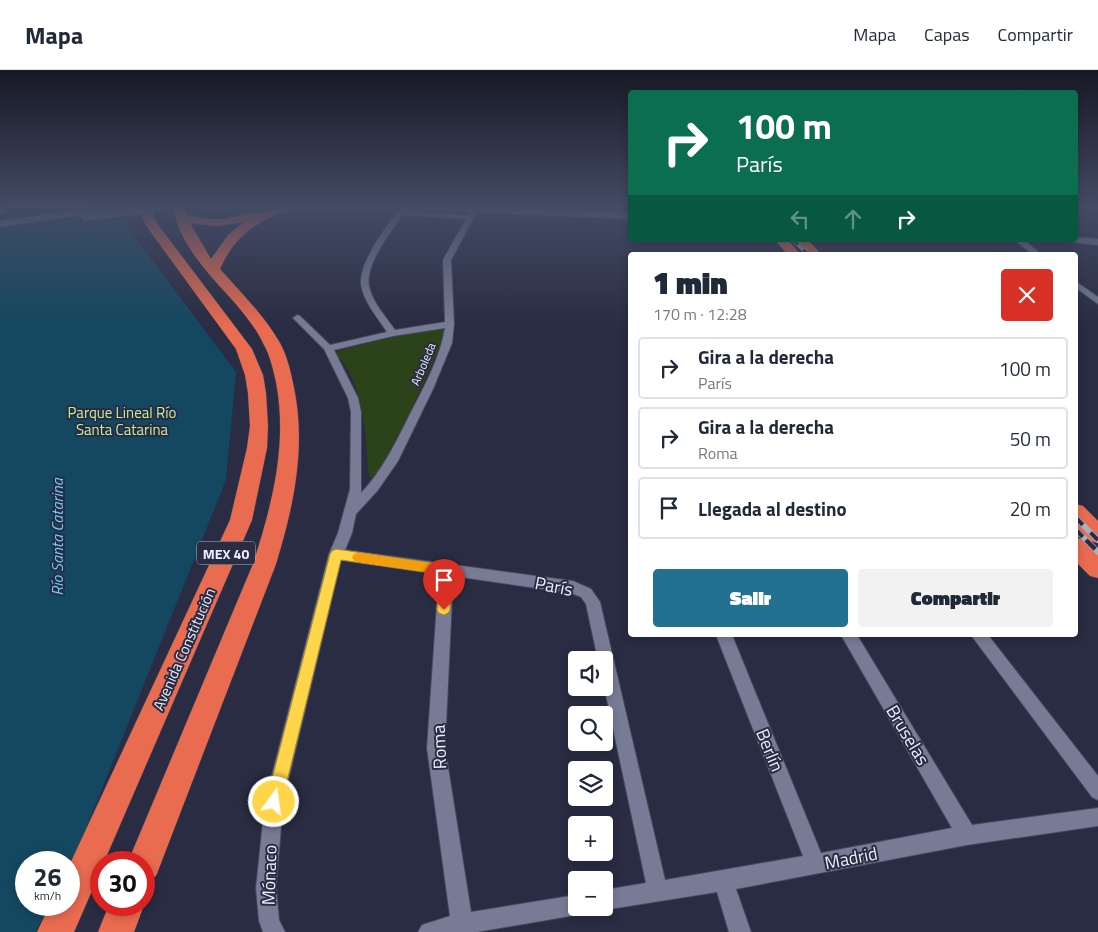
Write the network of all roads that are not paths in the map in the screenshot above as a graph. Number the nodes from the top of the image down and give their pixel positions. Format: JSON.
{"nodes":[{"id":1,"x":167,"y":246,"type":"edge"},
{"id":2,"x":195,"y":246,"type":"edge"},
{"id":3,"x":224,"y":246,"type":"edge"},
{"id":4,"x":379,"y":246,"type":"edge"},
{"id":5,"x":453,"y":246,"type":"edge"},
{"id":6,"x":212,"y":271,"type":"junction"},
{"id":7,"x":1078,"y":285,"type":"edge"},
{"id":8,"x":1098,"y":301,"type":"edge"},
{"id":9,"x":297,"y":318,"type":"dead end"},
{"id":10,"x":450,"y":324,"type":"junction"},
{"id":11,"x":392,"y":333,"type":"junction"},
{"id":12,"x":328,"y":348,"type":"junction"},
{"id":13,"x":351,"y":512,"type":"junction"},
{"id":14,"x":1078,"y":515,"type":"edge"},
{"id":15,"x":1098,"y":535,"type":"edge"},
{"id":16,"x":1078,"y":540,"type":"edge"},
{"id":17,"x":1078,"y":549,"type":"edge"},
{"id":18,"x":336,"y":554,"type":"junction"},
{"id":19,"x":1098,"y":554,"type":"edge"},
{"id":20,"x":1098,"y":569,"type":"edge"},
{"id":21,"x":446,"y":570,"type":"junction"},
{"id":22,"x":725,"y":637,"type":"edge"},
{"id":23,"x":850,"y":637,"type":"edge"},
{"id":24,"x":981,"y":637,"type":"edge"},
{"id":25,"x":1098,"y":791,"type":"edge"},
{"id":26,"x":1098,"y":817,"type":"edge"},
{"id":27,"x":967,"y":835,"type":"junction"},
{"id":28,"x":149,"y":851,"type":"edge"},
{"id":29,"x":816,"y":864,"type":"junction"},
{"id":30,"x":80,"y":880,"type":"edge"},
{"id":31,"x":724,"y":882,"type":"junction"},
{"id":32,"x":658,"y":892,"type":"junction"},
{"id":33,"x":613,"y":899,"type":"edge"},
{"id":34,"x":568,"y":906,"type":"edge"},
{"id":35,"x":63,"y":916,"type":"edge"},
{"id":36,"x":123,"y":916,"type":"edge"},
{"id":37,"x":462,"y":924,"type":"junction"},
{"id":38,"x":55,"y":932,"type":"edge"},
{"id":39,"x":116,"y":932,"type":"edge"},
{"id":40,"x":274,"y":932,"type":"edge"},
{"id":41,"x":429,"y":932,"type":"edge"},
{"id":42,"x":740,"y":932,"type":"edge"}],
"edges":[{"from":1,"to":30,"type":"highway","name":"Avenida Constitución","number":"MEX 40"},
{"from":2,"to":6,"type":"highway","number":"MEX 40"},
{"from":3,"to":6,"type":"highway"},
{"from":4,"to":11,"type":"street"},
{"from":5,"to":10,"type":"street","name":"Arboleda"},
{"from":6,"to":28,"type":"highway","number":"MEX 40"},
{"from":7,"to":8,"type":"street"},
{"from":9,"to":12,"type":"street","name":"Mónaco"},
{"from":10,"to":11,"type":"street"},
{"from":10,"to":13,"type":"street","name":"Arboleda"},
{"from":11,"to":12,"type":"street"},
{"from":12,"to":13,"type":"street","name":"Mónaco"},
{"from":13,"to":18,"type":"street","name":"Mónaco"},
{"from":14,"to":15,"type":"highway"},
{"from":16,"to":19,"type":"highway"},
{"from":17,"to":20,"type":"highway"},
{"from":18,"to":21,"type":"street","name":"París"},
{"from":18,"to":40,"type":"street","name":"Mónaco"},
{"from":21,"to":32,"type":"street","name":"París"},
{"from":21,"to":37,"type":"street","name":"Roma"},
{"from":22,"to":29,"type":"street","name":"Berlín"},
{"from":23,"to":27,"type":"street","name":"Bruselas"},
{"from":24,"to":25,"type":"street"},
{"from":26,"to":27,"type":"street","name":"Madrid"},
{"from":27,"to":29,"type":"street","name":"Madrid"},
{"from":29,"to":31,"type":"street","name":"Madrid"},
{"from":31,"to":32,"type":"street","name":"Madrid"},
{"from":31,"to":42,"type":"street"},
{"from":32,"to":33,"type":"street","name":"Madrid"},
{"from":34,"to":37,"type":"street"},
{"from":35,"to":38,"type":"highway","name":"Avenida Constitución","number":"MEX 40"},
{"from":36,"to":39,"type":"highway"},
{"from":37,"to":41,"type":"street"}]}
